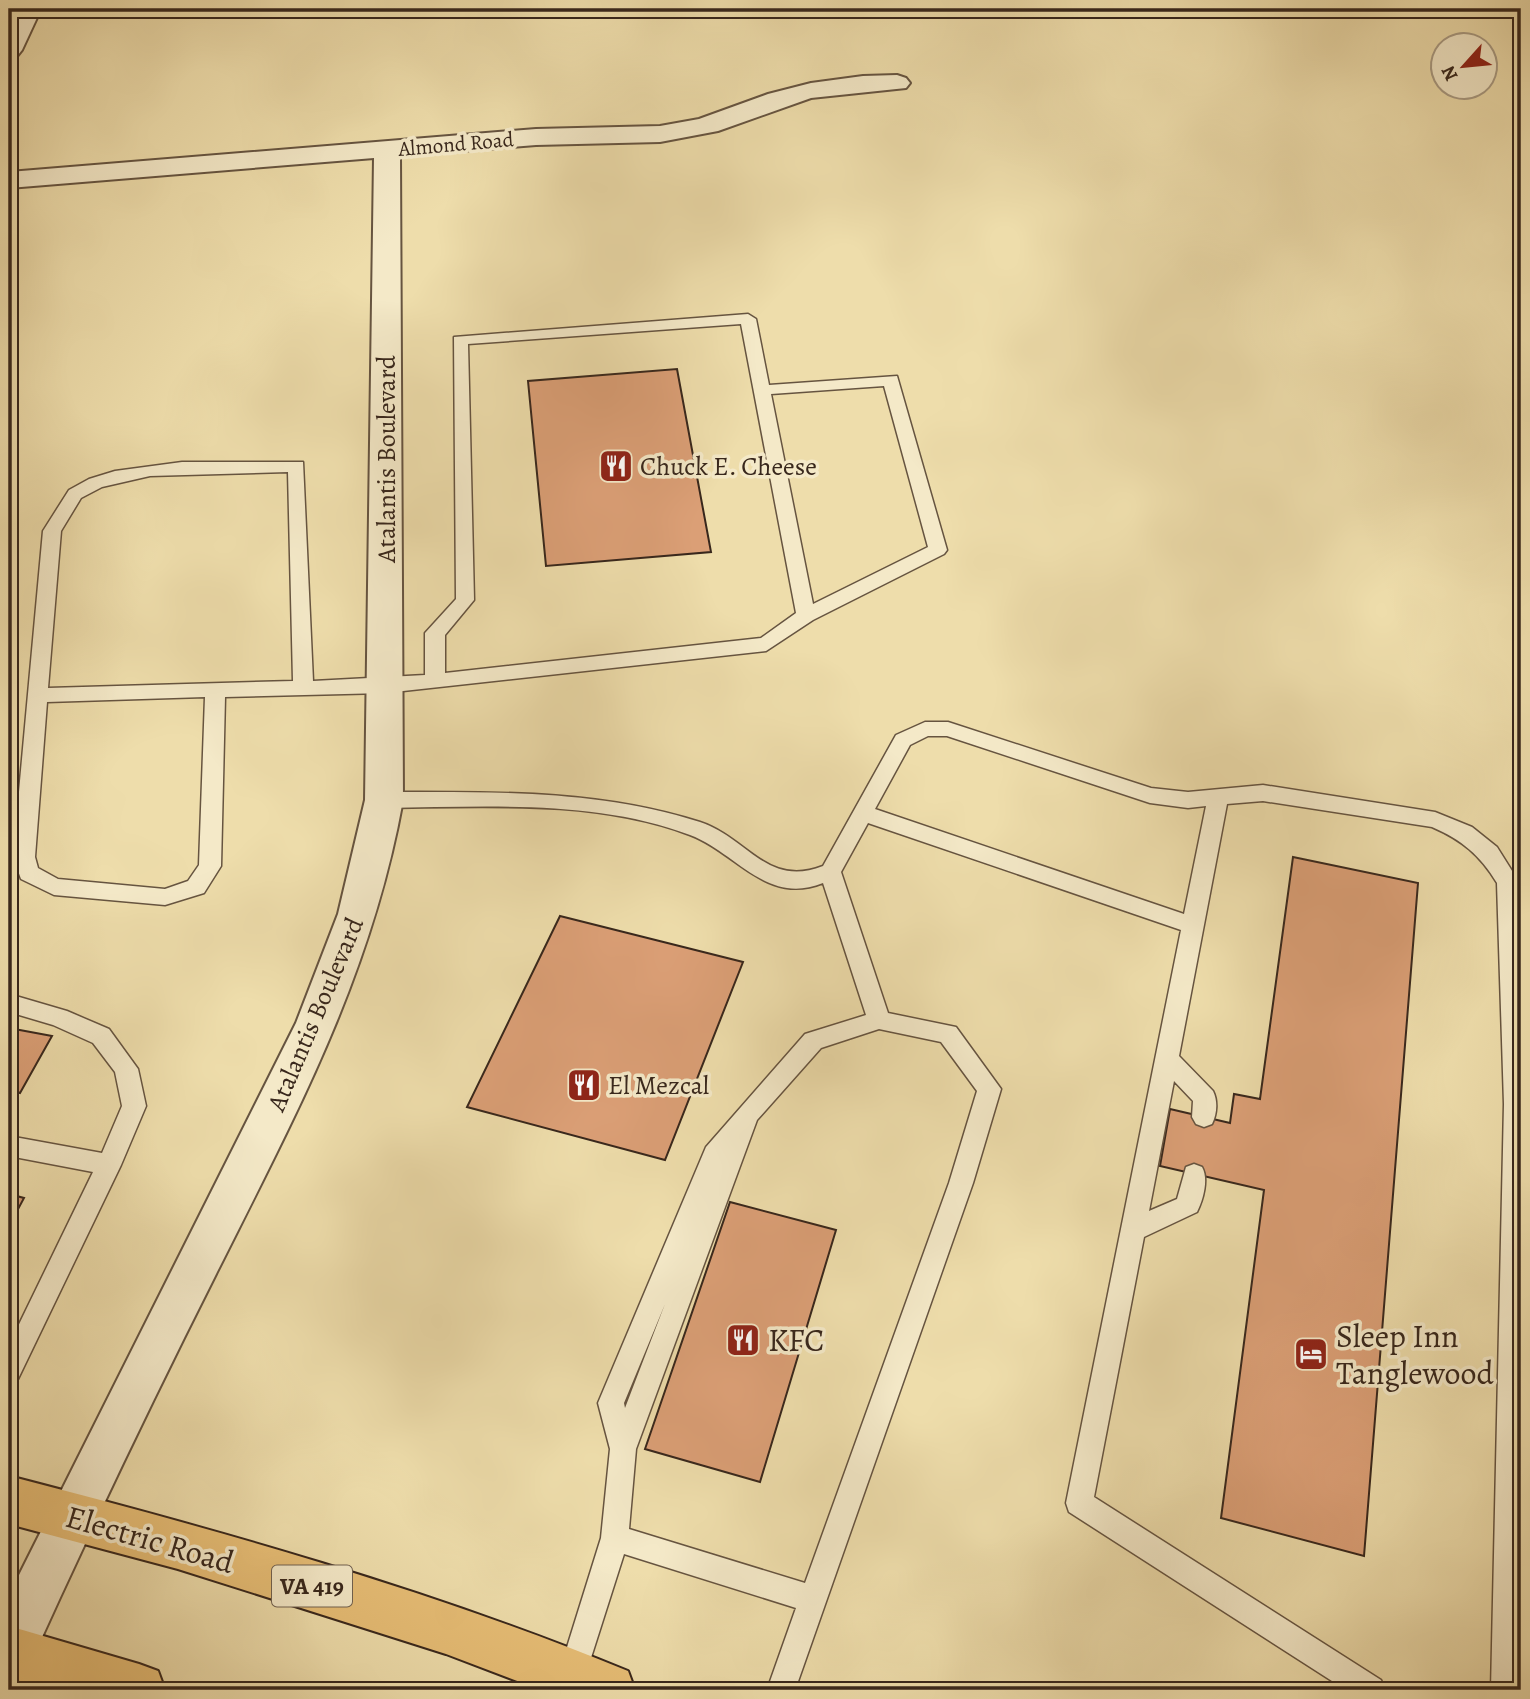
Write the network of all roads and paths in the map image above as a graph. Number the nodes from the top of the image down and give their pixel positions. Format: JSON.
{"nodes":[{"id":1,"x":29,"y":9,"type":"edge"},
{"id":2,"x":9,"y":50,"type":"edge"},
{"id":3,"x":897,"y":83,"type":"dead end"},
{"id":4,"x":387,"y":150,"type":"junction"},
{"id":5,"x":9,"y":180,"type":"edge"},
{"id":6,"x":764,"y":390,"type":"junction"},
{"id":7,"x":806,"y":615,"type":"junction"},
{"id":8,"x":435,"y":680,"type":"junction"},
{"id":9,"x":303,"y":686,"type":"junction"},
{"id":10,"x":385,"y":686,"type":"junction"},
{"id":11,"x":215,"y":690,"type":"junction"},
{"id":12,"x":39,"y":695,"type":"junction"},
{"id":13,"x":1218,"y":798,"type":"junction"},
{"id":14,"x":384,"y":800,"type":"junction"},
{"id":15,"x":862,"y":813,"type":"junction"},
{"id":16,"x":830,"y":872,"type":"junction"},
{"id":17,"x":1193,"y":925,"type":"junction"},
{"id":18,"x":9,"y":1003,"type":"edge"},
{"id":19,"x":879,"y":1020,"type":"junction"},
{"id":20,"x":1167,"y":1059,"type":"junction"},
{"id":21,"x":1203,"y":1117,"type":"dead end"},
{"id":22,"x":9,"y":1146,"type":"edge"},
{"id":23,"x":109,"y":1165,"type":"junction"},
{"id":24,"x":1194,"y":1174,"type":"dead end"},
{"id":25,"x":1133,"y":1230,"type":"junction"},
{"id":26,"x":12,"y":1359,"type":"edge"},
{"id":27,"x":9,"y":1500,"type":"edge"},
{"id":28,"x":70,"y":1515,"type":"junction"},
{"id":29,"x":615,"y":1538,"type":"junction"},
{"id":30,"x":811,"y":1599,"type":"junction"},
{"id":31,"x":9,"y":1652,"type":"edge"},
{"id":32,"x":590,"y":1683,"type":"edge"},
{"id":33,"x":106,"y":1686,"type":"edge"},
{"id":34,"x":782,"y":1690,"type":"edge"},
{"id":35,"x":1371,"y":1690,"type":"edge"},
{"id":36,"x":1505,"y":1690,"type":"edge"}],
"edges":[{"from":1,"to":2,"type":"street"},
{"from":3,"to":4,"type":"street","name":"Almond Road"},
{"from":4,"to":5,"type":"street","name":"Almond Road"},
{"from":4,"to":10,"type":"street","name":"Atalantis Boulevard"},
{"from":6,"to":7,"type":"lane"},
{"from":6,"to":7,"type":"lane"},
{"from":6,"to":8,"type":"lane"},
{"from":7,"to":8,"type":"lane"},
{"from":8,"to":10,"type":"lane"},
{"from":9,"to":10,"type":"lane"},
{"from":9,"to":11,"type":"lane"},
{"from":9,"to":12,"type":"lane"},
{"from":10,"to":14,"type":"street","name":"Atalantis Boulevard"},
{"from":11,"to":12,"type":"lane"},
{"from":11,"to":12,"type":"lane"},
{"from":13,"to":15,"type":"lane"},
{"from":13,"to":17,"type":"lane"},
{"from":13,"to":36,"type":"lane"},
{"from":14,"to":16,"type":"lane"},
{"from":14,"to":28,"type":"street","name":"Atalantis Boulevard"},
{"from":15,"to":16,"type":"lane"},
{"from":15,"to":17,"type":"lane"},
{"from":16,"to":19,"type":"lane"},
{"from":17,"to":20,"type":"lane"},
{"from":18,"to":23,"type":"lane"},
{"from":19,"to":29,"type":"lane"},
{"from":19,"to":30,"type":"lane"},
{"from":20,"to":21,"type":"lane"},
{"from":20,"to":25,"type":"lane"},
{"from":22,"to":23,"type":"lane"},
{"from":23,"to":26,"type":"lane"},
{"from":24,"to":25,"type":"lane"},
{"from":25,"to":35,"type":"lane"},
{"from":27,"to":28,"type":"main road","name":"Electric Road","number":"VA 419"},
{"from":28,"to":31,"type":"street","name":"Atalantis Boulevard"},
{"from":28,"to":32,"type":"main road","name":"Electric Road","number":"VA 419"},
{"from":29,"to":30,"type":"lane"},
{"from":29,"to":32,"type":"lane"},
{"from":30,"to":34,"type":"lane"},
{"from":31,"to":33,"type":"main road"}]}
